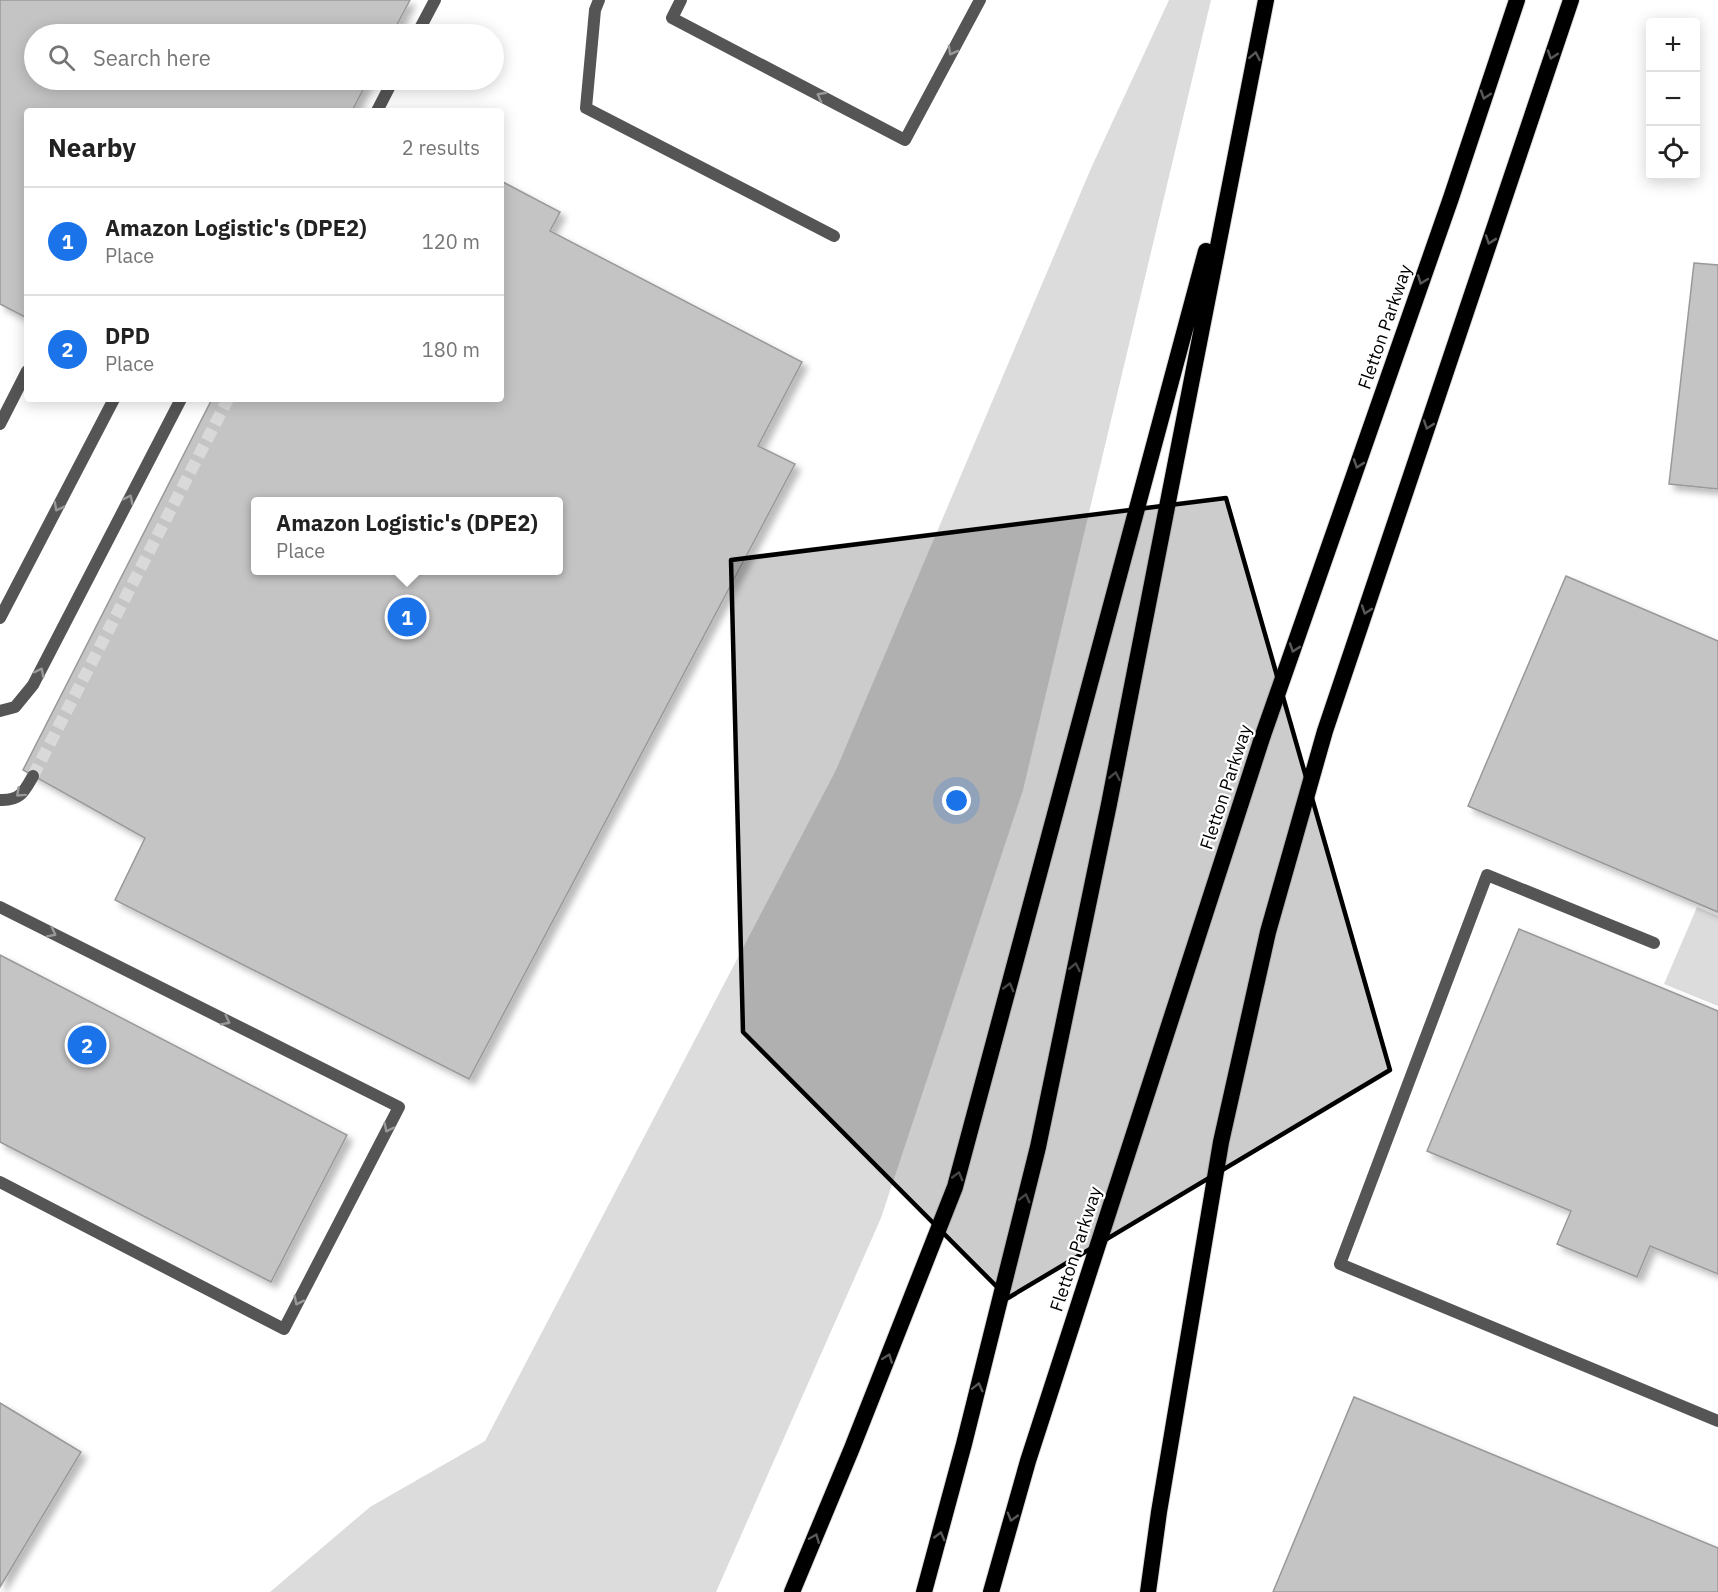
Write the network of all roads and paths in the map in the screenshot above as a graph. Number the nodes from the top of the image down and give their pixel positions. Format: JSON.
{"nodes":[{"id":1,"x":435,"y":0,"type":"edge"},
{"id":2,"x":599,"y":0,"type":"edge"},
{"id":3,"x":681,"y":0,"type":"edge"},
{"id":4,"x":980,"y":0,"type":"edge"},
{"id":5,"x":1266,"y":0,"type":"edge"},
{"id":6,"x":1517,"y":0,"type":"edge"},
{"id":7,"x":1571,"y":0,"type":"edge"},
{"id":8,"x":422,"y":24,"type":"edge"},
{"id":9,"x":388,"y":90,"type":"edge"},
{"id":10,"x":379,"y":108,"type":"edge"},
{"id":11,"x":1243,"y":111,"type":"junction"},
{"id":12,"x":834,"y":236,"type":"dead end"},
{"id":13,"x":24,"y":378,"type":"edge"},
{"id":14,"x":112,"y":402,"type":"edge"},
{"id":15,"x":179,"y":402,"type":"edge"},
{"id":16,"x":0,"y":424,"type":"edge"},
{"id":17,"x":0,"y":618,"type":"edge"},
{"id":18,"x":0,"y":711,"type":"edge"},
{"id":19,"x":33,"y":776,"type":"tunnel mouth"},
{"id":20,"x":0,"y":800,"type":"edge"},
{"id":21,"x":0,"y":907,"type":"edge"},
{"id":22,"x":1654,"y":943,"type":"dead end"},
{"id":23,"x":0,"y":1182,"type":"edge"},
{"id":24,"x":1718,"y":1421,"type":"edge"},
{"id":25,"x":792,"y":1592,"type":"edge"},
{"id":26,"x":924,"y":1592,"type":"edge"},
{"id":27,"x":991,"y":1592,"type":"edge"},
{"id":28,"x":1148,"y":1592,"type":"edge"}],
"edges":[{"from":1,"to":8,"type":"street"},
{"from":2,"to":12,"type":"street"},
{"from":4,"to":3,"type":"street","one_way":true},
{"from":11,"to":5,"type":"highway","one_way":true},
{"from":6,"to":27,"type":"highway","name":"Fletton Parkway","one_way":true},
{"from":7,"to":28,"type":"highway","one_way":true},
{"from":9,"to":10,"type":"street"},
{"from":25,"to":11,"type":"highway","one_way":true},
{"from":26,"to":11,"type":"highway","one_way":true},
{"from":13,"to":16,"type":"street"},
{"from":14,"to":17,"type":"street","one_way":true},
{"from":18,"to":15,"type":"street","one_way":true},
{"from":19,"to":20,"type":"street","one_way":true},
{"from":21,"to":23,"type":"street","one_way":true},
{"from":22,"to":24,"type":"street"}]}
